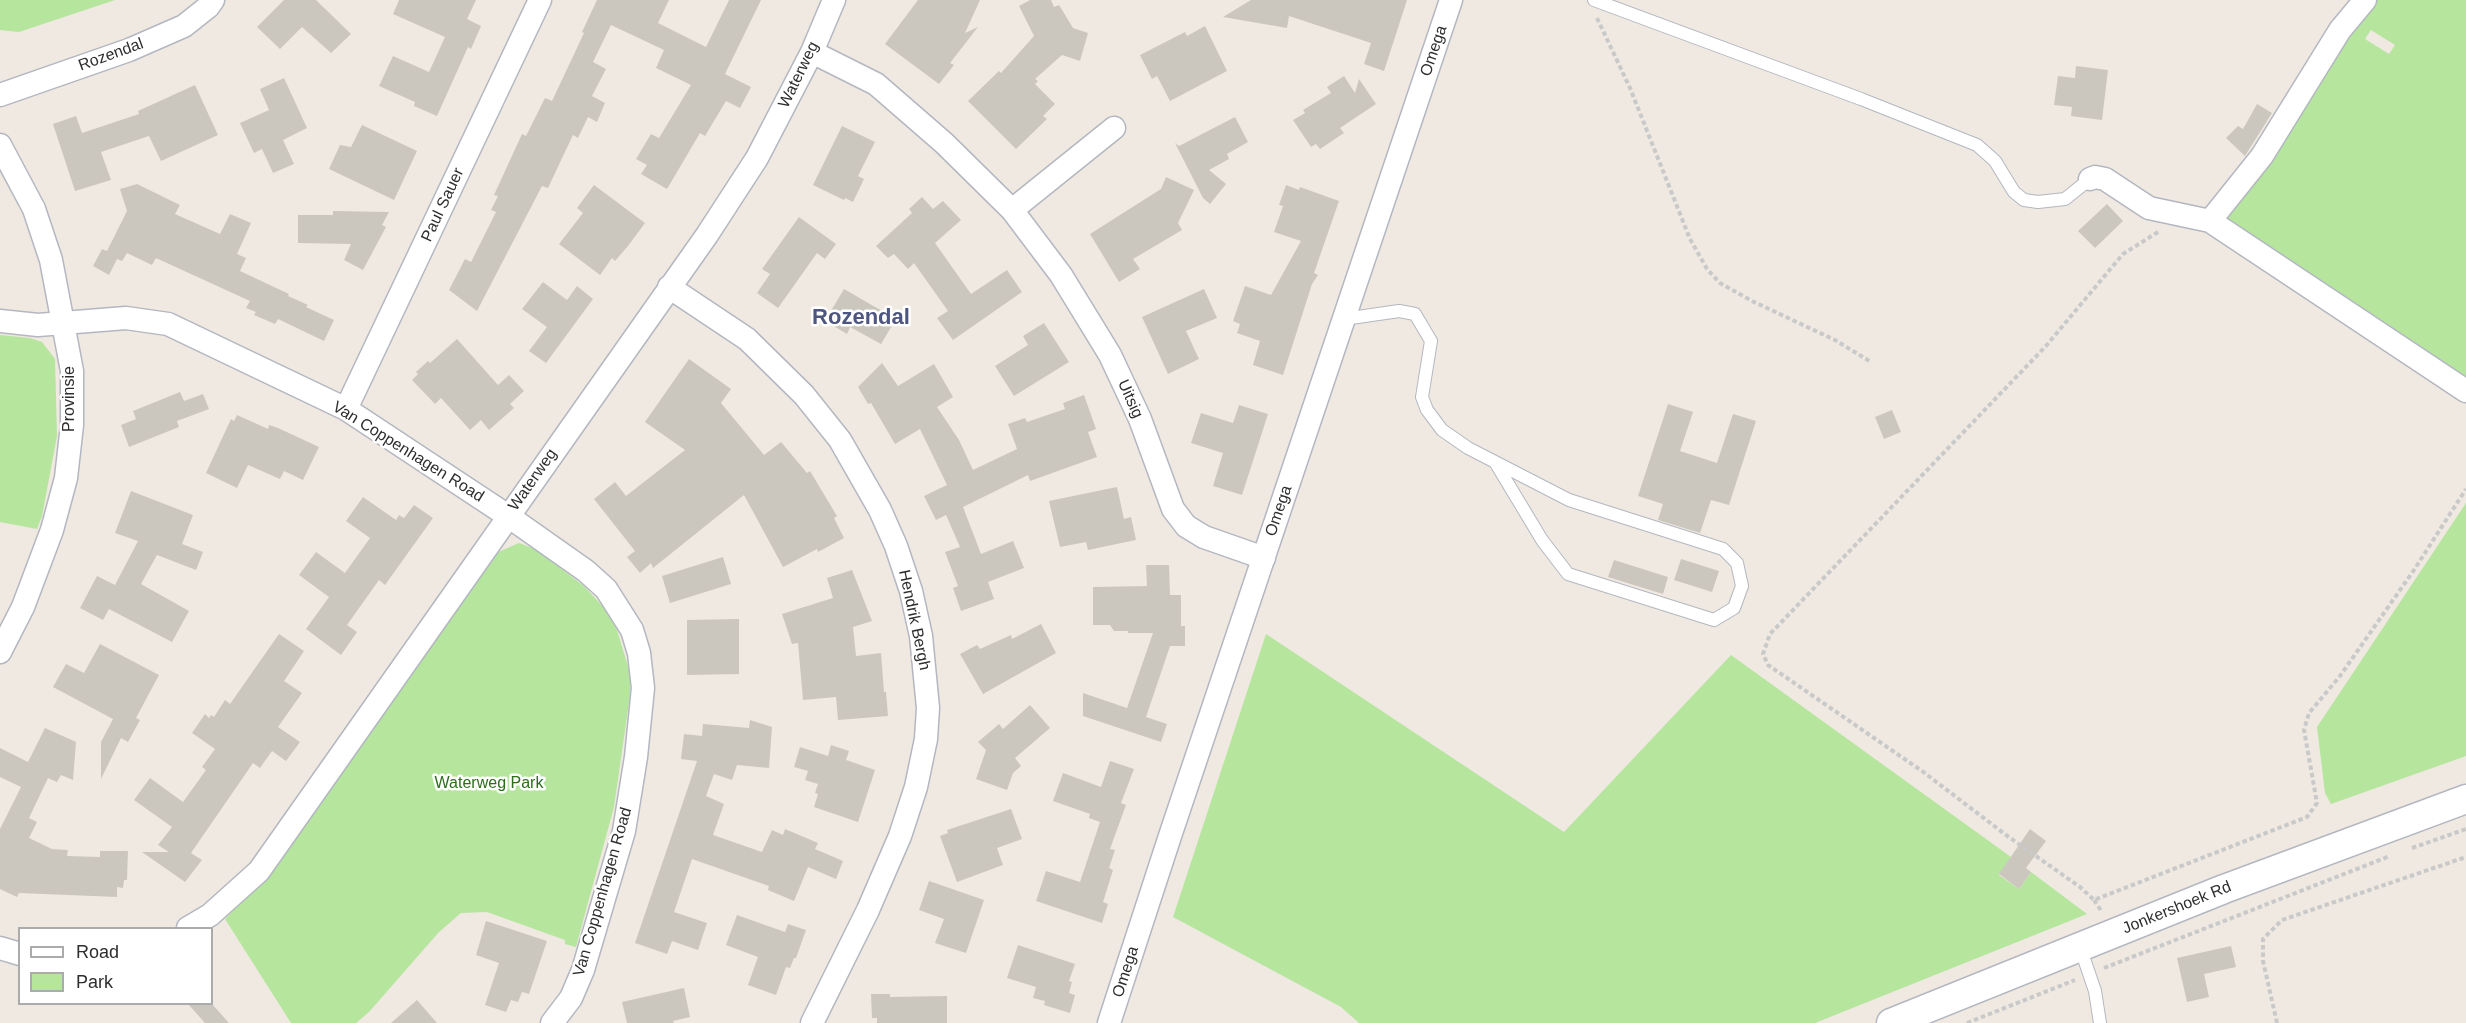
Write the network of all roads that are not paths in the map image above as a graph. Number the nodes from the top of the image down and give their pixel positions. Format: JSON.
{"nodes":[{"id":1,"x":213,"y":0,"type":"edge"},
{"id":2,"x":540,"y":0,"type":"edge"},
{"id":3,"x":834,"y":0,"type":"edge"},
{"id":4,"x":1451,"y":0,"type":"edge"},
{"id":5,"x":2365,"y":0,"type":"edge"},
{"id":6,"x":1594,"y":6,"type":"edge"},
{"id":7,"x":812,"y":52,"type":"junction"},
{"id":8,"x":0,"y":95,"type":"edge"},
{"id":9,"x":1114,"y":128,"type":"dead end"},
{"id":10,"x":0,"y":145,"type":"edge"},
{"id":11,"x":2090,"y":179,"type":"joint"},
{"id":12,"x":1012,"y":210,"type":"junction"},
{"id":13,"x":2210,"y":221,"type":"junction"},
{"id":14,"x":669,"y":287,"type":"junction"},
{"id":15,"x":1344,"y":319,"type":"junction"},
{"id":16,"x":0,"y":321,"type":"edge"},
{"id":17,"x":64,"y":323,"type":"junction"},
{"id":18,"x":2466,"y":391,"type":"edge"},
{"id":19,"x":346,"y":409,"type":"junction"},
{"id":20,"x":1495,"y":462,"type":"junction"},
{"id":21,"x":508,"y":516,"type":"junction"},
{"id":22,"x":1264,"y":558,"type":"junction"},
{"id":23,"x":0,"y":652,"type":"edge"},
{"id":24,"x":2466,"y":799,"type":"edge"},
{"id":25,"x":190,"y":927,"type":"edge"},
{"id":26,"x":2080,"y":947,"type":"junction"},
{"id":27,"x":0,"y":948,"type":"edge"},
{"id":28,"x":18,"y":953,"type":"edge"},
{"id":29,"x":552,"y":1023,"type":"edge"},
{"id":30,"x":812,"y":1023,"type":"edge"},
{"id":31,"x":1109,"y":1023,"type":"edge"},
{"id":32,"x":1891,"y":1023,"type":"edge"},
{"id":33,"x":2100,"y":1023,"type":"edge"}],
"edges":[{"from":1,"to":8,"type":"street","name":"Rozendal"},
{"from":2,"to":19,"type":"street","name":"Paul Sauer"},
{"from":3,"to":7,"type":"street","name":"Waterweg"},
{"from":4,"to":15,"type":"street","name":"Omega"},
{"from":5,"to":13,"type":"street"},
{"from":6,"to":11,"type":"lane"},
{"from":7,"to":12,"type":"street","name":"Uitsig"},
{"from":7,"to":14,"type":"street","name":"Waterweg"},
{"from":9,"to":12,"type":"street"},
{"from":10,"to":17,"type":"street","name":"Provinsie"},
{"from":11,"to":13,"type":"street"},
{"from":12,"to":22,"type":"street","name":"Uitsig"},
{"from":13,"to":18,"type":"street"},
{"from":14,"to":21,"type":"street","name":"Waterweg"},
{"from":14,"to":30,"type":"street","name":"Hendrik Bergh"},
{"from":15,"to":20,"type":"lane"},
{"from":15,"to":22,"type":"street","name":"Omega"},
{"from":16,"to":17,"type":"street","name":"Van Coppenhagen Road"},
{"from":17,"to":19,"type":"street","name":"Van Coppenhagen Road"},
{"from":17,"to":23,"type":"street","name":"Provinsie"},
{"from":19,"to":21,"type":"street","name":"Van Coppenhagen Road"},
{"from":20,"to":20,"type":"lane"},
{"from":21,"to":25,"type":"street","name":"Waterweg"},
{"from":21,"to":29,"type":"street","name":"Van Coppenhagen Road"},
{"from":22,"to":31,"type":"street","name":"Omega"},
{"from":24,"to":26,"type":"street","name":"Jonkershoek Rd"},
{"from":26,"to":32,"type":"street","name":"Jonkershoek Rd"},
{"from":26,"to":33,"type":"lane"},
{"from":27,"to":28,"type":"street"}]}
